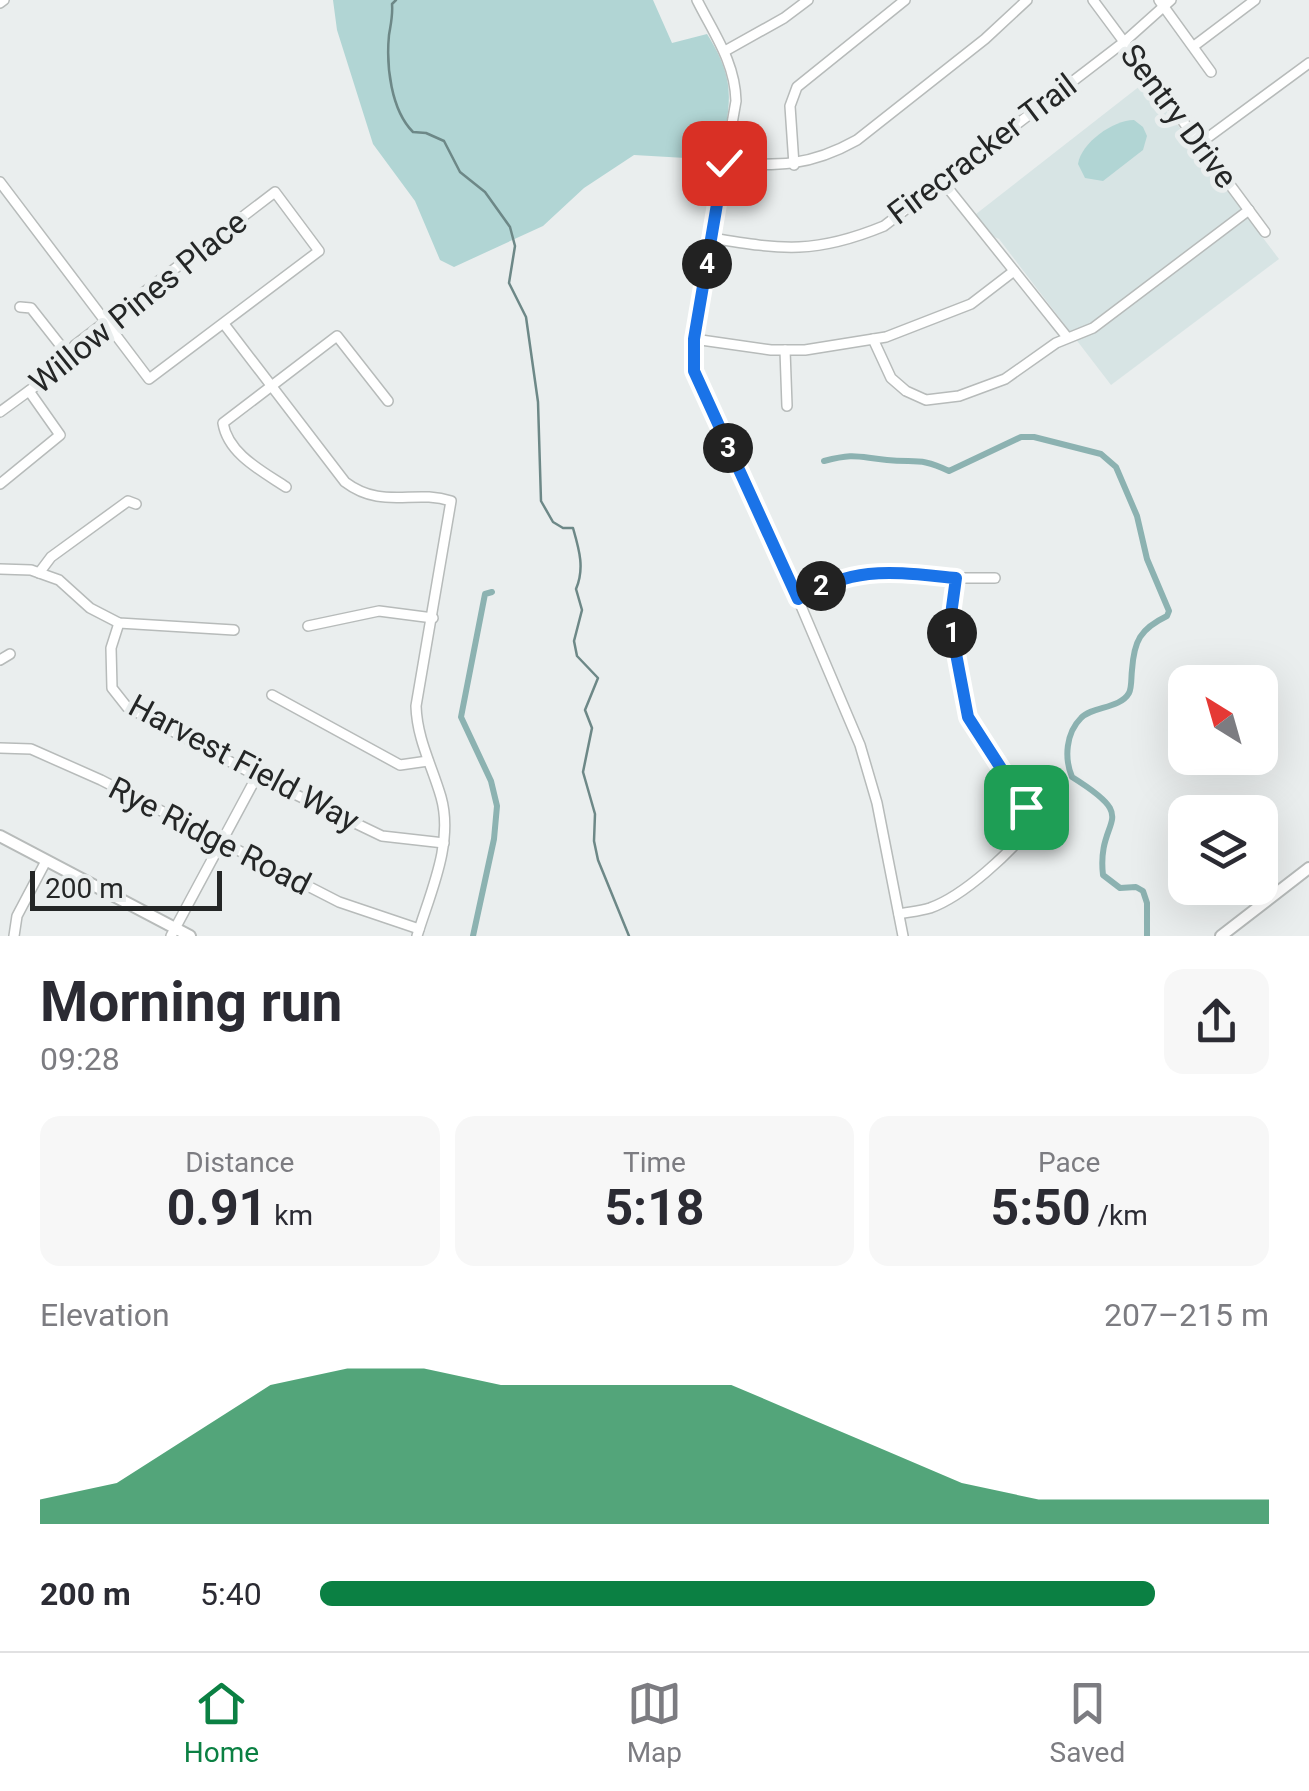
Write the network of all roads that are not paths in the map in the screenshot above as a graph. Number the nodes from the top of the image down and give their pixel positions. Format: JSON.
{"nodes":[{"id":1,"x":697,"y":0,"type":"edge"},
{"id":2,"x":808,"y":0,"type":"edge"},
{"id":3,"x":905,"y":0,"type":"edge"},
{"id":4,"x":1027,"y":0,"type":"edge"},
{"id":5,"x":1093,"y":0,"type":"edge"},
{"id":6,"x":1255,"y":0,"type":"edge"},
{"id":7,"x":1165,"y":2,"type":"edge"},
{"id":8,"x":1124,"y":42,"type":"junction"},
{"id":9,"x":1194,"y":46,"type":"junction"},
{"id":10,"x":725,"y":50,"type":"junction"},
{"id":11,"x":1309,"y":63,"type":"edge"},
{"id":12,"x":1212,"y":72,"type":"dead end"},
{"id":13,"x":1200,"y":144,"type":"junction"},
{"id":14,"x":724,"y":163,"type":"junction"},
{"id":15,"x":794,"y":165,"type":"junction"},
{"id":16,"x":0,"y":182,"type":"edge"},
{"id":17,"x":943,"y":182,"type":"junction"},
{"id":18,"x":1248,"y":210,"type":"junction"},
{"id":19,"x":1264,"y":232,"type":"dead end"},
{"id":20,"x":712,"y":238,"type":"junction"},
{"id":21,"x":1014,"y":272,"type":"junction"},
{"id":22,"x":20,"y":308,"type":"dead end"},
{"id":23,"x":104,"y":322,"type":"junction"},
{"id":24,"x":224,"y":324,"type":"junction"},
{"id":25,"x":1067,"y":337,"type":"junction"},
{"id":26,"x":694,"y":339,"type":"junction"},
{"id":27,"x":873,"y":339,"type":"junction"},
{"id":28,"x":785,"y":350,"type":"junction"},
{"id":29,"x":68,"y":355,"type":"junction"},
{"id":30,"x":272,"y":388,"type":"junction"},
{"id":31,"x":29,"y":391,"type":"junction"},
{"id":32,"x":388,"y":401,"type":"dead end"},
{"id":33,"x":787,"y":406,"type":"dead end"},
{"id":34,"x":0,"y":412,"type":"edge"},
{"id":35,"x":0,"y":484,"type":"edge"},
{"id":36,"x":286,"y":486,"type":"dead end"},
{"id":37,"x":136,"y":504,"type":"dead end"},
{"id":38,"x":0,"y":569,"type":"edge"},
{"id":39,"x":39,"y":573,"type":"junction"},
{"id":40,"x":956,"y":578,"type":"junction"},
{"id":41,"x":995,"y":578,"type":"dead end"},
{"id":42,"x":798,"y":599,"type":"junction"},
{"id":43,"x":432,"y":618,"type":"junction"},
{"id":44,"x":120,"y":623,"type":"junction"},
{"id":45,"x":308,"y":626,"type":"dead end"},
{"id":46,"x":234,"y":630,"type":"dead end"},
{"id":47,"x":10,"y":654,"type":"dead end"},
{"id":48,"x":0,"y":660,"type":"edge"},
{"id":49,"x":272,"y":696,"type":"dead end"},
{"id":50,"x":0,"y":748,"type":"edge"},
{"id":51,"x":428,"y":761,"type":"junction"},
{"id":52,"x":256,"y":776,"type":"junction"},
{"id":53,"x":0,"y":836,"type":"edge"},
{"id":54,"x":220,"y":842,"type":"junction"},
{"id":55,"x":444,"y":843,"type":"junction"},
{"id":56,"x":46,"y":861,"type":"junction"},
{"id":57,"x":1309,"y":868,"type":"edge"},
{"id":58,"x":899,"y":914,"type":"junction"},
{"id":59,"x":173,"y":932,"type":"edge"},
{"id":60,"x":418,"y":933,"type":"edge"},
{"id":61,"x":14,"y":936,"type":"edge"},
{"id":62,"x":190,"y":936,"type":"edge"},
{"id":63,"x":903,"y":936,"type":"edge"},
{"id":64,"x":1221,"y":936,"type":"edge"}],
"edges":[{"from":1,"to":10,"type":"street"},
{"from":2,"to":10,"type":"street"},
{"from":3,"to":15,"type":"street"},
{"from":4,"to":15,"type":"street"},
{"from":5,"to":8,"type":"street","name":"Sentry Drive"},
{"from":6,"to":9,"type":"street"},
{"from":7,"to":8,"type":"street","name":"Firecracker Trail"},
{"from":7,"to":9,"type":"street"},
{"from":8,"to":13,"type":"street","name":"Sentry Drive"},
{"from":8,"to":17,"type":"street","name":"Firecracker Trail"},
{"from":9,"to":12,"type":"street"},
{"from":10,"to":14,"type":"street"},
{"from":11,"to":13,"type":"street"},
{"from":13,"to":18,"type":"street","name":"Sentry Drive"},
{"from":14,"to":15,"type":"street"},
{"from":14,"to":20,"type":"street"},
{"from":16,"to":23,"type":"street"},
{"from":17,"to":20,"type":"street","name":"Firecracker Trail"},
{"from":17,"to":21,"type":"street"},
{"from":18,"to":19,"type":"street","name":"Sentry Drive"},
{"from":18,"to":25,"type":"street"},
{"from":20,"to":26,"type":"street"},
{"from":21,"to":25,"type":"street"},
{"from":21,"to":27,"type":"street"},
{"from":22,"to":29,"type":"street"},
{"from":23,"to":24,"type":"street"},
{"from":23,"to":24,"type":"street","name":"Willow Pines Place"},
{"from":23,"to":29,"type":"street","name":"Willow Pines Place"},
{"from":24,"to":30,"type":"street"},
{"from":25,"to":27,"type":"street"},
{"from":26,"to":28,"type":"street"},
{"from":26,"to":42,"type":"street"},
{"from":27,"to":28,"type":"street"},
{"from":28,"to":33,"type":"street"},
{"from":29,"to":31,"type":"street","name":"Willow Pines Place"},
{"from":30,"to":32,"type":"street"},
{"from":30,"to":36,"type":"street"},
{"from":30,"to":43,"type":"street"},
{"from":31,"to":34,"type":"street","name":"Willow Pines Place"},
{"from":31,"to":35,"type":"street"},
{"from":37,"to":39,"type":"street"},
{"from":38,"to":39,"type":"street"},
{"from":39,"to":44,"type":"street"},
{"from":40,"to":41,"type":"street"},
{"from":40,"to":42,"type":"street"},
{"from":40,"to":58,"type":"street"},
{"from":42,"to":58,"type":"street"},
{"from":43,"to":45,"type":"street"},
{"from":43,"to":51,"type":"street"},
{"from":44,"to":46,"type":"street"},
{"from":44,"to":52,"type":"street","name":"Harvest Field Way"},
{"from":47,"to":48,"type":"street"},
{"from":49,"to":51,"type":"street"},
{"from":50,"to":54,"type":"street","name":"Rye Ridge Road"},
{"from":51,"to":55,"type":"street"},
{"from":52,"to":54,"type":"street"},
{"from":52,"to":55,"type":"street","name":"Harvest Field Way"},
{"from":53,"to":56,"type":"main road"},
{"from":54,"to":59,"type":"street"},
{"from":54,"to":60,"type":"street","name":"Rye Ridge Road"},
{"from":55,"to":60,"type":"street"},
{"from":56,"to":59,"type":"main road"},
{"from":56,"to":61,"type":"street"},
{"from":57,"to":64,"type":"main road"},
{"from":58,"to":63,"type":"street"},
{"from":59,"to":62,"type":"main road"}]}
